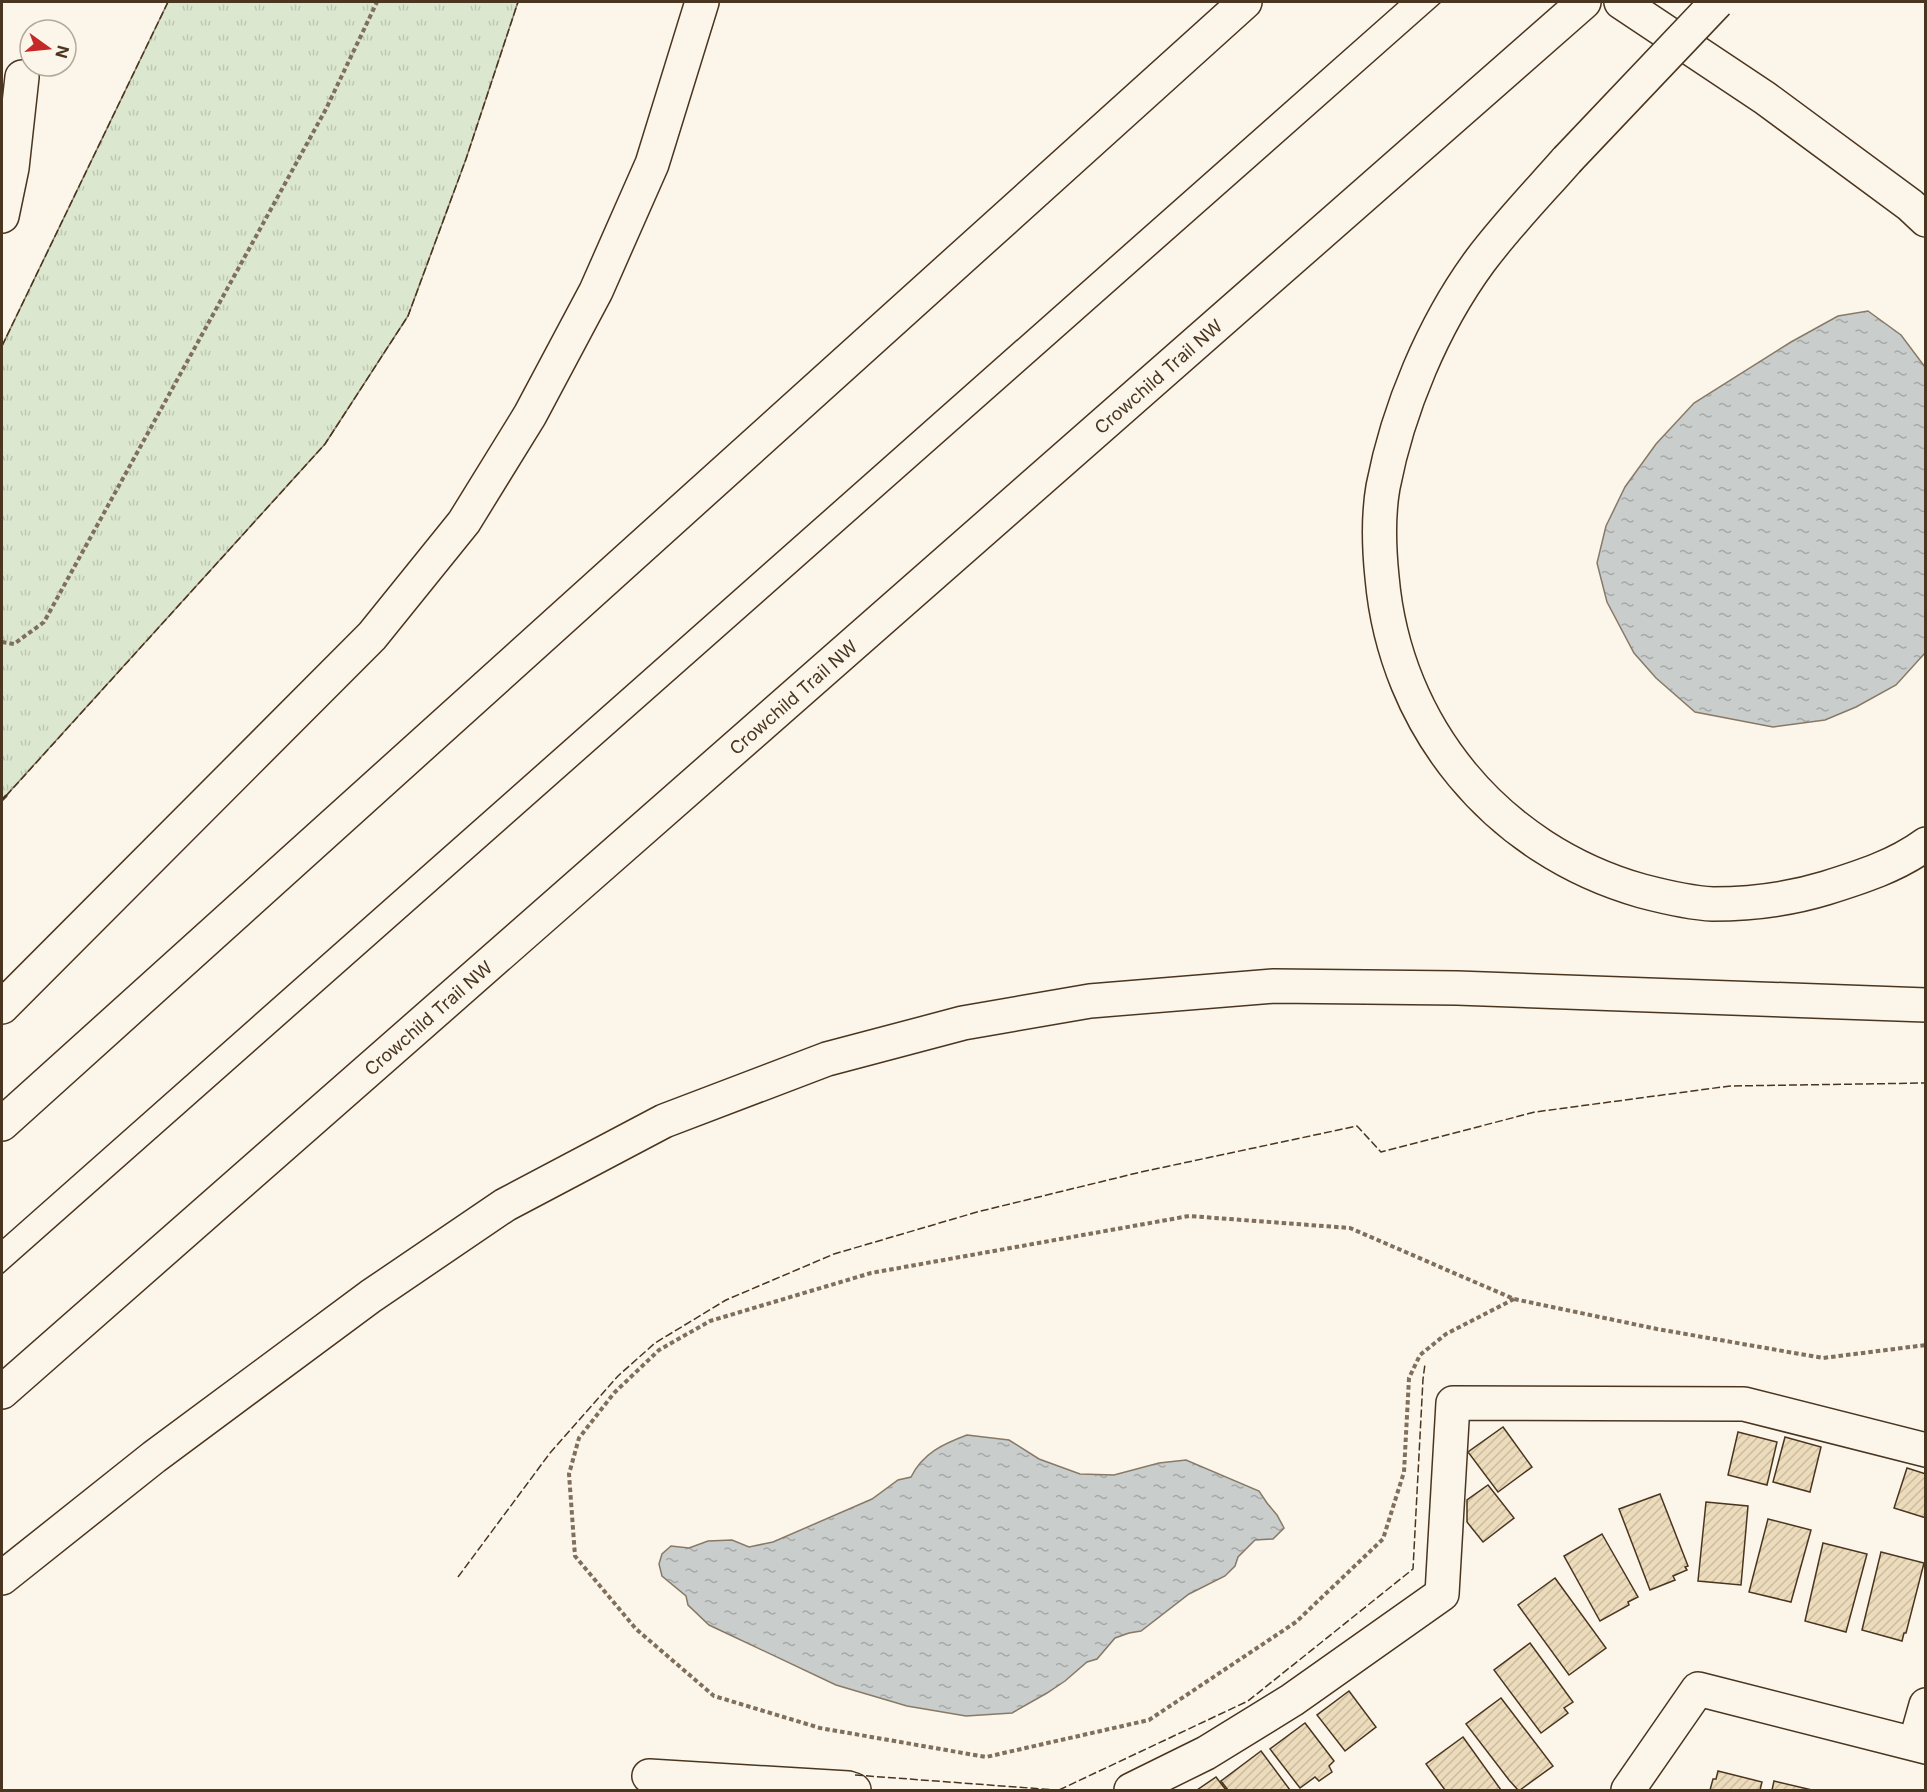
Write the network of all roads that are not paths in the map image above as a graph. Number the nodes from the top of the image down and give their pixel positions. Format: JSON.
{"nodes":[{"id":1,"x":702,"y":2,"type":"edge"},
{"id":2,"x":1245,"y":2,"type":"edge"},
{"id":3,"x":1584,"y":2,"type":"edge"},
{"id":4,"x":1621,"y":2,"type":"edge"},
{"id":5,"x":1717,"y":2,"type":"edge"},
{"id":6,"x":22,"y":78,"type":"edge"},
{"id":7,"x":2,"y":216,"type":"edge"},
{"id":8,"x":1926,"y":220,"type":"edge"},
{"id":9,"x":1926,"y":844,"type":"edge"},
{"id":10,"x":1926,"y":1005,"type":"edge"},
{"id":11,"x":2,"y":1007,"type":"edge"},
{"id":12,"x":2,"y":1124,"type":"edge"},
{"id":13,"x":2,"y":1392,"type":"edge"},
{"id":14,"x":1926,"y":1450,"type":"edge"},
{"id":15,"x":2,"y":1578,"type":"edge"},
{"id":16,"x":1926,"y":1705,"type":"edge"},
{"id":17,"x":1920,"y":1746,"type":"edge"},
{"id":18,"x":649,"y":1776,"type":"dead end"},
{"id":19,"x":854,"y":1791,"type":"edge"},
{"id":20,"x":1131,"y":1791,"type":"edge"},
{"id":21,"x":1628,"y":1791,"type":"edge"}],
"edges":[{"from":1,"to":11,"type":"main road"},
{"from":2,"to":12,"type":"main road"},
{"from":3,"to":13,"type":"main road","name":"Crowchild Trail NW"},
{"from":4,"to":8,"type":"main road"},
{"from":5,"to":9,"type":"main road","bridge":true},
{"from":6,"to":7,"type":"main road"},
{"from":10,"to":15,"type":"main road"},
{"from":14,"to":20,"type":"main road"},
{"from":16,"to":17,"type":"main road"},
{"from":17,"to":21,"type":"main road"},
{"from":18,"to":19,"type":"main road"}]}
